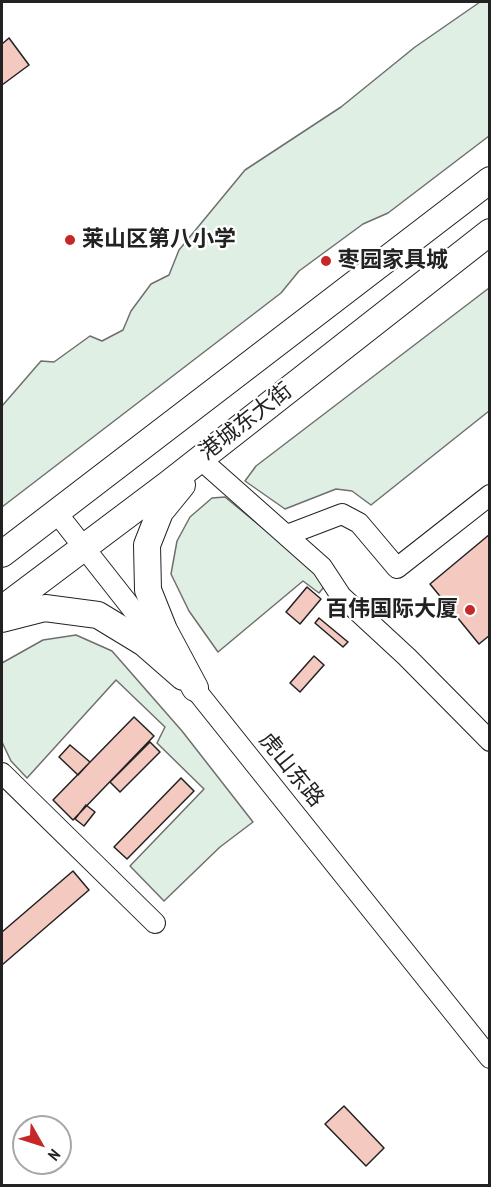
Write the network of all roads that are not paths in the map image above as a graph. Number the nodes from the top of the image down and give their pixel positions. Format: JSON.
{"nodes":[{"id":1,"x":489,"y":180,"type":"edge"},
{"id":2,"x":489,"y":232,"type":"edge"},
{"id":3,"x":207,"y":454,"type":"junction"},
{"id":4,"x":489,"y":495,"type":"edge"},
{"id":5,"x":56,"y":512,"type":"junction"},
{"id":6,"x":287,"y":535,"type":"junction"},
{"id":7,"x":85,"y":548,"type":"junction"},
{"id":8,"x":2,"y":554,"type":"edge"},
{"id":9,"x":2,"y":609,"type":"edge"},
{"id":10,"x":2,"y":619,"type":"edge"},
{"id":11,"x":195,"y":688,"type":"junction"},
{"id":12,"x":489,"y":741,"type":"edge"},
{"id":13,"x":2,"y":773,"type":"edge"},
{"id":14,"x":155,"y":923,"type":"dead end"},
{"id":15,"x":489,"y":1058,"type":"edge"}],
"edges":[{"from":1,"to":5,"type":"main road","name":"港城东大街"},
{"from":2,"to":3,"type":"main road","name":"港城东大街"},
{"from":3,"to":6,"type":"street"},
{"from":3,"to":7,"type":"main road","name":"港城东大街"},
{"from":3,"to":11,"type":"main road"},
{"from":4,"to":6,"type":"street"},
{"from":5,"to":7,"type":"street","name":"虎山东路"},
{"from":5,"to":8,"type":"main road","name":"港城东大街"},
{"from":6,"to":12,"type":"street"},
{"from":7,"to":9,"type":"main road","name":"港城东大街"},
{"from":7,"to":11,"type":"street","name":"虎山东路"},
{"from":10,"to":11,"type":"main road"},
{"from":11,"to":15,"type":"street","name":"虎山东路"},
{"from":13,"to":14,"type":"street"}]}
